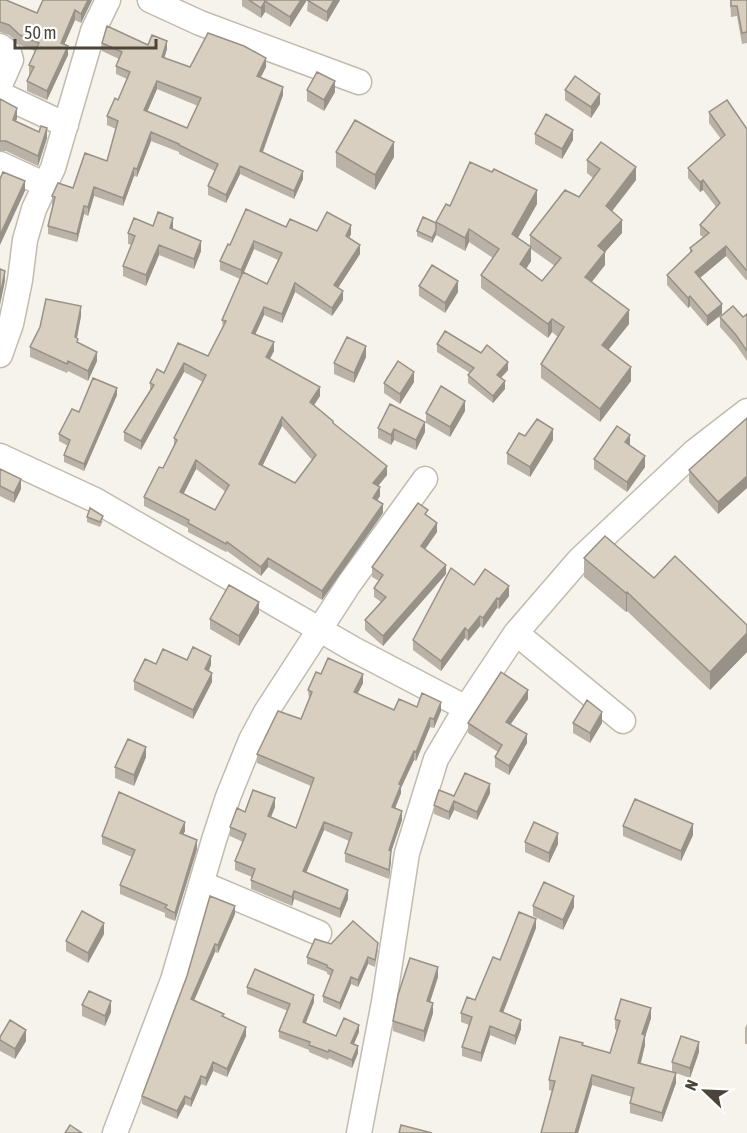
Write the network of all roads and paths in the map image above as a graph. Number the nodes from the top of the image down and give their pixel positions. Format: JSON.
{"nodes":[{"id":1,"x":108,"y":0,"type":"edge"},
{"id":2,"x":150,"y":0,"type":"edge"},
{"id":3,"x":0,"y":46,"type":"edge"},
{"id":4,"x":358,"y":82,"type":"dead end"},
{"id":5,"x":0,"y":85,"type":"edge"},
{"id":6,"x":0,"y":94,"type":"edge"},
{"id":7,"x":66,"y":125,"type":"junction"},
{"id":8,"x":0,"y":164,"type":"edge"},
{"id":9,"x":46,"y":185,"type":"junction"},
{"id":10,"x":0,"y":355,"type":"edge"},
{"id":11,"x":747,"y":411,"type":"edge"},
{"id":12,"x":0,"y":456,"type":"edge"},
{"id":13,"x":425,"y":479,"type":"dead end"},
{"id":14,"x":321,"y":628,"type":"junction"},
{"id":15,"x":516,"y":633,"type":"junction"},
{"id":16,"x":466,"y":708,"type":"junction"},
{"id":17,"x":624,"y":721,"type":"dead end"},
{"id":18,"x":203,"y":884,"type":"junction"},
{"id":19,"x":319,"y":933,"type":"dead end"},
{"id":20,"x":115,"y":1133,"type":"edge"},
{"id":21,"x":359,"y":1133,"type":"edge"}],
"edges":[{"from":1,"to":7,"type":"street"},
{"from":2,"to":4,"type":"street"},
{"from":3,"to":5,"type":"street"},
{"from":6,"to":7,"type":"street"},
{"from":7,"to":9,"type":"street"},
{"from":8,"to":9,"type":"street"},
{"from":9,"to":10,"type":"street"},
{"from":11,"to":15,"type":"street"},
{"from":12,"to":14,"type":"street"},
{"from":13,"to":14,"type":"street"},
{"from":14,"to":16,"type":"street"},
{"from":14,"to":18,"type":"street"},
{"from":15,"to":16,"type":"street"},
{"from":15,"to":17,"type":"street"},
{"from":16,"to":21,"type":"street"},
{"from":18,"to":19,"type":"street"},
{"from":18,"to":20,"type":"street"}]}
